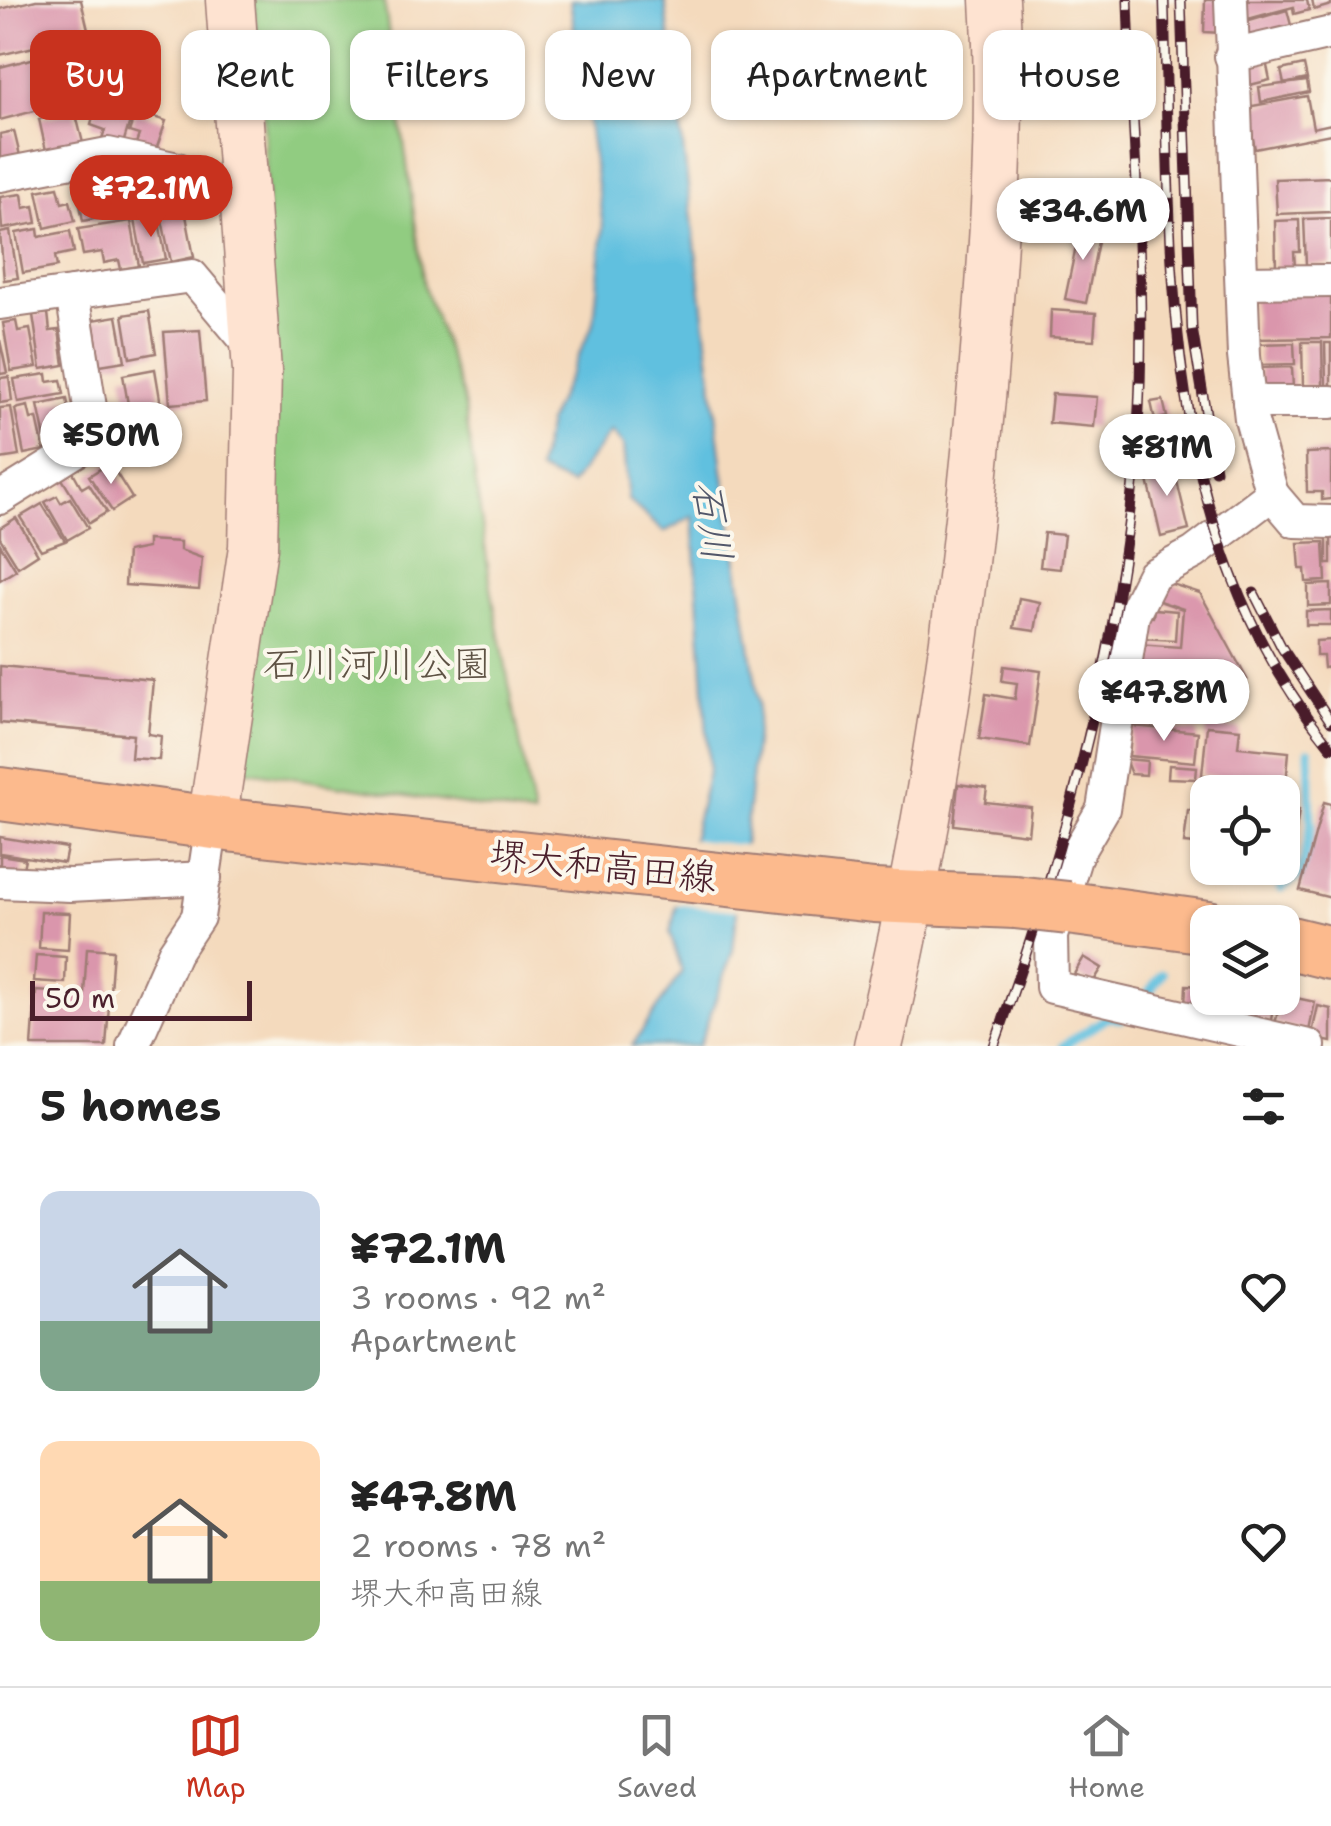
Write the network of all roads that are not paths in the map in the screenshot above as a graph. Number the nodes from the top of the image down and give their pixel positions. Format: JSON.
{"nodes":[{"id":1,"x":230,"y":0,"type":"edge"},
{"id":2,"x":994,"y":0,"type":"edge"},
{"id":3,"x":1232,"y":0,"type":"edge"},
{"id":4,"x":1331,"y":33,"type":"edge"},
{"id":5,"x":1230,"y":56,"type":"junction"},
{"id":6,"x":0,"y":175,"type":"edge"},
{"id":7,"x":248,"y":204,"type":"junction"},
{"id":8,"x":1331,"y":281,"type":"edge"},
{"id":9,"x":1242,"y":282,"type":"junction"},
{"id":10,"x":72,"y":293,"type":"junction"},
{"id":11,"x":0,"y":303,"type":"edge"},
{"id":12,"x":256,"y":352,"type":"junction"},
{"id":13,"x":1249,"y":402,"type":"junction"},
{"id":14,"x":1331,"y":402,"type":"edge"},
{"id":15,"x":1272,"y":494,"type":"junction"},
{"id":16,"x":0,"y":498,"type":"edge"},
{"id":17,"x":1331,"y":522,"type":"edge"},
{"id":18,"x":0,"y":794,"type":"edge"},
{"id":19,"x":224,"y":824,"type":"junction"},
{"id":20,"x":205,"y":878,"type":"junction"},
{"id":21,"x":0,"y":882,"type":"edge"},
{"id":22,"x":894,"y":895,"type":"junction"},
{"id":23,"x":1190,"y":925,"type":"edge"},
{"id":24,"x":1300,"y":946,"type":"edge"},
{"id":25,"x":1331,"y":953,"type":"edge"},
{"id":26,"x":133,"y":1046,"type":"edge"},
{"id":27,"x":878,"y":1046,"type":"edge"},
{"id":28,"x":1309,"y":1046,"type":"edge"}],
"edges":[{"from":1,"to":7,"type":"street"},
{"from":2,"to":22,"type":"street"},
{"from":3,"to":5,"type":"street"},
{"from":4,"to":5,"type":"street"},
{"from":5,"to":9,"type":"street"},
{"from":6,"to":7,"type":"street"},
{"from":7,"to":12,"type":"street"},
{"from":8,"to":9,"type":"street"},
{"from":9,"to":13,"type":"street"},
{"from":10,"to":11,"type":"street"},
{"from":10,"to":12,"type":"street"},
{"from":10,"to":16,"type":"street"},
{"from":12,"to":19,"type":"street"},
{"from":13,"to":14,"type":"street"},
{"from":13,"to":15,"type":"street"},
{"from":15,"to":17,"type":"street"},
{"from":15,"to":28,"type":"street"},
{"from":18,"to":19,"type":"main road","name":"堺大和高田線"},
{"from":19,"to":20,"type":"street"},
{"from":19,"to":22,"type":"main road","name":"堺大和高田線"},
{"from":20,"to":21,"type":"street"},
{"from":20,"to":26,"type":"street"},
{"from":22,"to":23,"type":"main road","name":"堺大和高田線","bridge":true},
{"from":22,"to":27,"type":"street"},
{"from":24,"to":25,"type":"main road"}]}
